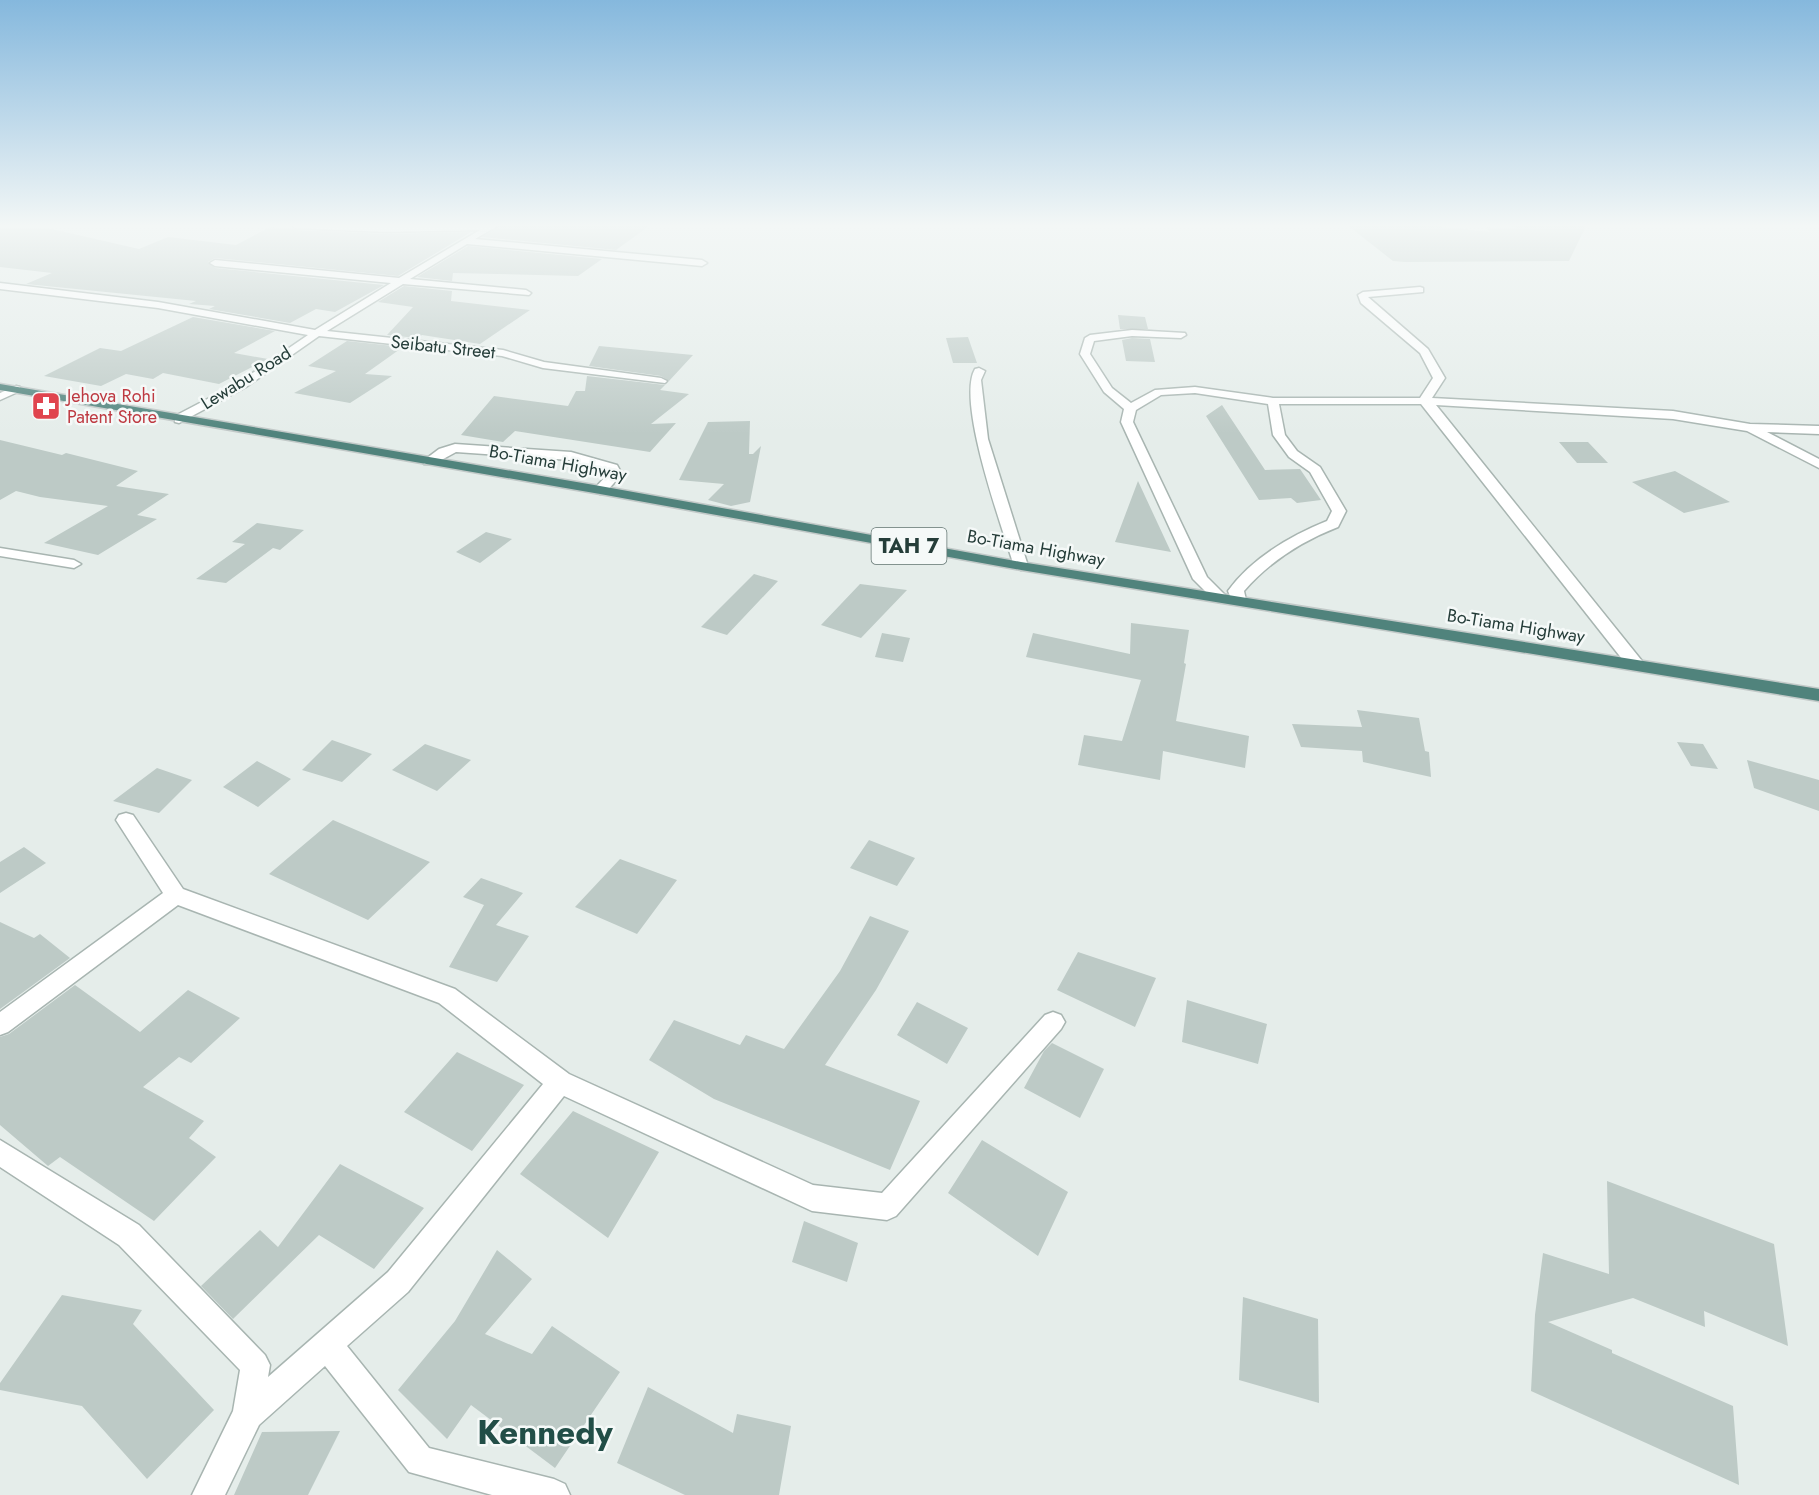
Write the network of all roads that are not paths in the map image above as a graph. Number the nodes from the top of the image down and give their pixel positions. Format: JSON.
{"nodes":[{"id":1,"x":64,"y":294,"type":"edge"},
{"id":2,"x":381,"y":294,"type":"edge"},
{"id":3,"x":1377,"y":294,"type":"edge"},
{"id":4,"x":317,"y":333,"type":"junction"},
{"id":5,"x":1181,"y":335,"type":"dead end"},
{"id":6,"x":979,"y":371,"type":"dead end"},
{"id":7,"x":661,"y":381,"type":"dead end"},
{"id":8,"x":0,"y":387,"type":"edge"},
{"id":9,"x":16,"y":389,"type":"junction"},
{"id":10,"x":0,"y":397,"type":"edge"},
{"id":11,"x":1273,"y":401,"type":"junction"},
{"id":12,"x":1425,"y":401,"type":"junction"},
{"id":13,"x":1130,"y":408,"type":"junction"},
{"id":14,"x":179,"y":419,"type":"junction"},
{"id":15,"x":1750,"y":428,"type":"junction"},
{"id":16,"x":1819,"y":430,"type":"edge"},
{"id":17,"x":429,"y":461,"type":"junction"},
{"id":18,"x":1819,"y":464,"type":"edge"},
{"id":19,"x":600,"y":489,"type":"junction"},
{"id":20,"x":0,"y":552,"type":"edge"},
{"id":21,"x":74,"y":564,"type":"dead end"},
{"id":22,"x":1021,"y":566,"type":"junction"},
{"id":23,"x":1219,"y":597,"type":"junction"},
{"id":24,"x":1238,"y":600,"type":"junction"},
{"id":25,"x":1636,"y":665,"type":"junction"},
{"id":26,"x":1819,"y":695,"type":"edge"},
{"id":27,"x":126,"y":820,"type":"dead end"},
{"id":28,"x":176,"y":895,"type":"junction"},
{"id":29,"x":1053,"y":1022,"type":"dead end"},
{"id":30,"x":0,"y":1025,"type":"edge"},
{"id":31,"x":560,"y":1082,"type":"junction"},
{"id":32,"x":0,"y":1152,"type":"edge"},
{"id":33,"x":327,"y":1345,"type":"junction"},
{"id":34,"x":248,"y":1414,"type":"junction"},
{"id":35,"x":208,"y":1495,"type":"edge"},
{"id":36,"x":554,"y":1495,"type":"edge"}],
"edges":[{"from":1,"to":4,"type":"street","name":"Seibatu Street"},
{"from":2,"to":4,"type":"street","name":"Lewabu Road"},
{"from":3,"to":12,"type":"street"},
{"from":4,"to":7,"type":"street","name":"Seibatu Street"},
{"from":4,"to":14,"type":"street","name":"Lewabu Road"},
{"from":5,"to":13,"type":"street"},
{"from":6,"to":22,"type":"street"},
{"from":8,"to":9,"type":"highway","name":"Bo-Tiama Highway","number":"TAH 7"},
{"from":9,"to":10,"type":"street"},
{"from":9,"to":14,"type":"highway","name":"Bo-Tiama Highway","number":"TAH 7"},
{"from":11,"to":12,"type":"street"},
{"from":11,"to":13,"type":"street"},
{"from":11,"to":24,"type":"street"},
{"from":12,"to":15,"type":"street"},
{"from":12,"to":25,"type":"street"},
{"from":13,"to":23,"type":"street"},
{"from":14,"to":17,"type":"highway","name":"Bo-Tiama Highway","number":"TAH 7"},
{"from":15,"to":16,"type":"street"},
{"from":15,"to":18,"type":"street"},
{"from":17,"to":19,"type":"highway","name":"Bo-Tiama Highway","number":"TAH 7"},
{"from":17,"to":19,"type":"street"},
{"from":19,"to":22,"type":"highway","name":"Bo-Tiama Highway","number":"TAH 7"},
{"from":20,"to":21,"type":"street"},
{"from":22,"to":23,"type":"highway","name":"Bo-Tiama Highway","number":"TAH 7"},
{"from":23,"to":24,"type":"highway","name":"Bo-Tiama Highway","number":"TAH 7"},
{"from":24,"to":25,"type":"highway","name":"Bo-Tiama Highway","number":"TAH 7"},
{"from":25,"to":26,"type":"highway","name":"Bo-Tiama Highway","number":"TAH 7"},
{"from":27,"to":28,"type":"street"},
{"from":28,"to":30,"type":"street"},
{"from":28,"to":31,"type":"street"},
{"from":29,"to":31,"type":"street"},
{"from":31,"to":33,"type":"street"},
{"from":32,"to":34,"type":"street"},
{"from":33,"to":34,"type":"street"},
{"from":33,"to":36,"type":"street"},
{"from":34,"to":35,"type":"street"}]}
